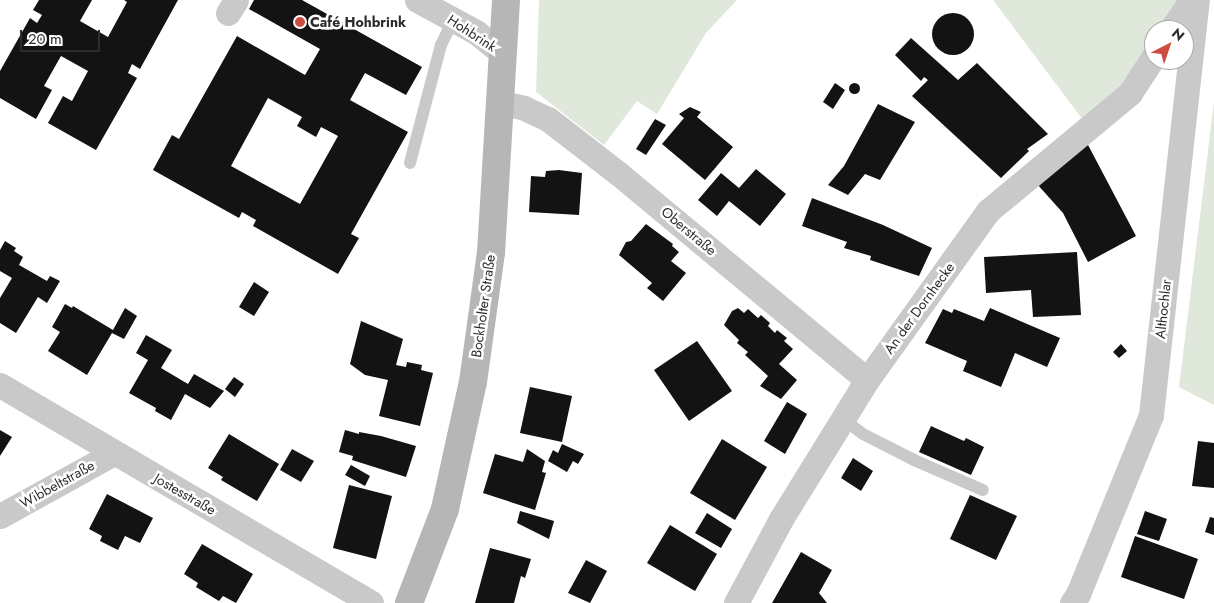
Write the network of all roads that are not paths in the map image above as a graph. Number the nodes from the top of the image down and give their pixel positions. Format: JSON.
{"nodes":[{"id":1,"x":417,"y":0,"type":"edge"},
{"id":2,"x":506,"y":0,"type":"edge"},
{"id":3,"x":1191,"y":0,"type":"edge"},
{"id":4,"x":1197,"y":0,"type":"edge"},
{"id":5,"x":453,"y":20,"type":"junction"},
{"id":6,"x":1178,"y":20,"type":"edge"},
{"id":7,"x":501,"y":52,"type":"junction"},
{"id":8,"x":1145,"y":70,"type":"edge"},
{"id":9,"x":499,"y":102,"type":"junction"},
{"id":10,"x":410,"y":164,"type":"dead end"},
{"id":11,"x":868,"y":380,"type":"junction"},
{"id":12,"x":0,"y":385,"type":"edge"},
{"id":13,"x":843,"y":419,"type":"junction"},
{"id":14,"x":114,"y":453,"type":"junction"},
{"id":15,"x":983,"y":490,"type":"dead end"},
{"id":16,"x":0,"y":516,"type":"edge"},
{"id":17,"x":371,"y":603,"type":"edge"},
{"id":18,"x":409,"y":603,"type":"edge"},
{"id":19,"x":736,"y":603,"type":"edge"},
{"id":20,"x":1072,"y":603,"type":"edge"}],
"edges":[{"from":1,"to":5,"type":"street","name":"Hohbrink"},
{"from":2,"to":7,"type":"street","name":"Bockholter Straße"},
{"from":3,"to":6,"type":"street"},
{"from":4,"to":20,"type":"street","name":"Althochlar"},
{"from":5,"to":7,"type":"street","name":"Hohbrink"},
{"from":5,"to":10,"type":"lane"},
{"from":7,"to":9,"type":"street","name":"Bockholter Straße"},
{"from":8,"to":11,"type":"street","name":"An der Dornhecke"},
{"from":9,"to":11,"type":"street","name":"Oberstraße"},
{"from":9,"to":18,"type":"street","name":"Bockholter Straße"},
{"from":11,"to":13,"type":"street","name":"An der Dornhecke"},
{"from":12,"to":14,"type":"street","name":"Jostesstraße"},
{"from":13,"to":15,"type":"lane"},
{"from":13,"to":19,"type":"street","name":"An der Dornhecke"},
{"from":14,"to":16,"type":"street","name":"Wibbeltstraße"},
{"from":14,"to":17,"type":"street","name":"Jostesstraße"}]}
